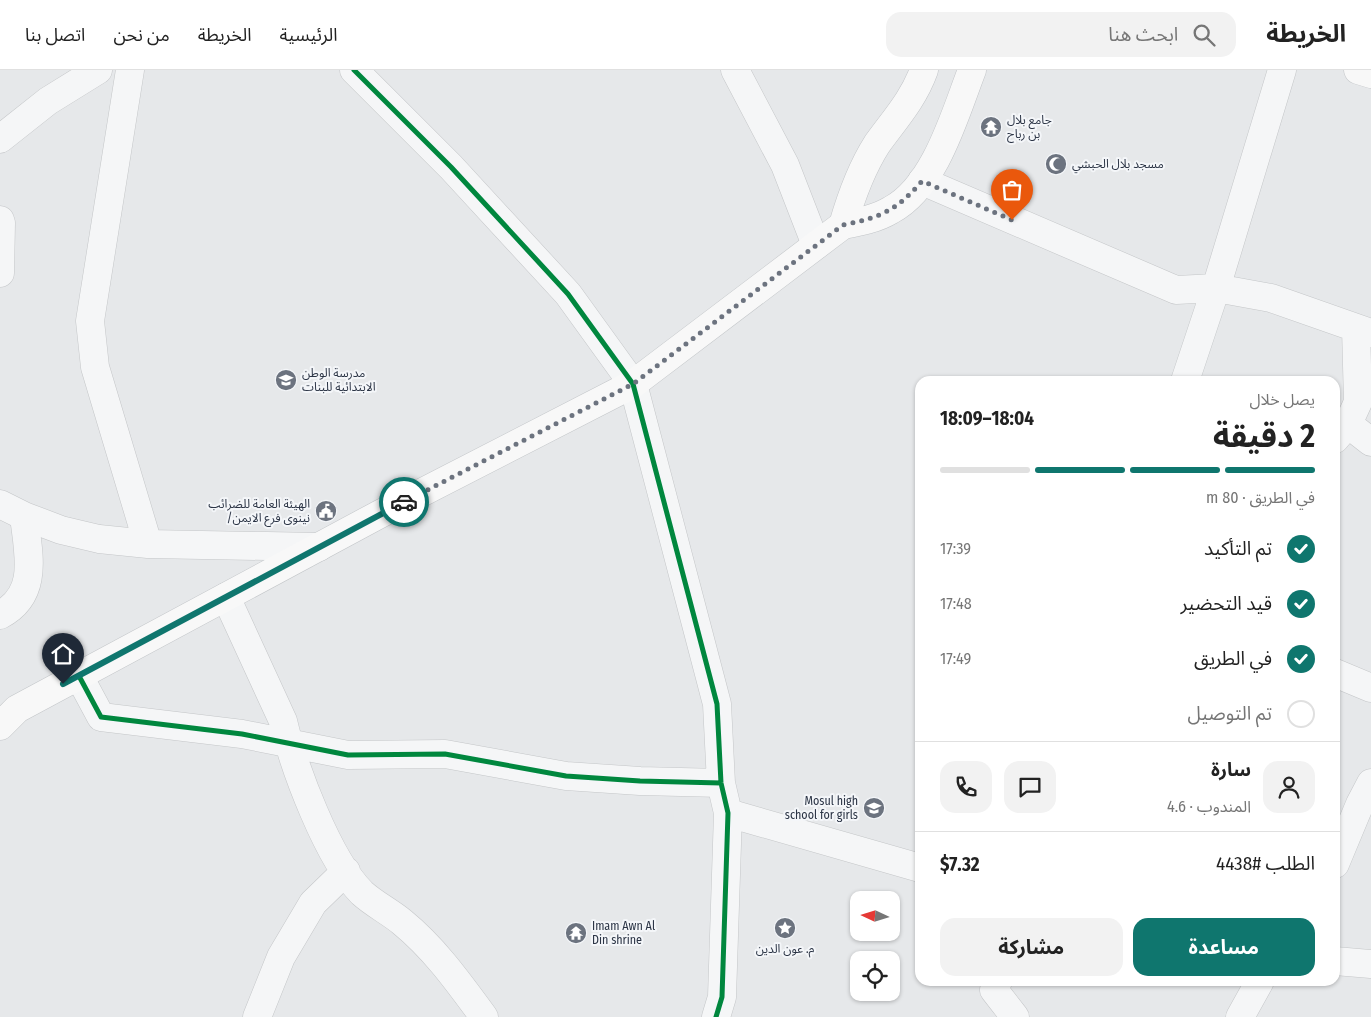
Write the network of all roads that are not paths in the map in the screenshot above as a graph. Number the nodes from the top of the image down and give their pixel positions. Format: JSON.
{"nodes":[{"id":1,"x":98,"y":70,"type":"edge"},
{"id":2,"x":130,"y":70,"type":"edge"},
{"id":3,"x":354,"y":70,"type":"edge"},
{"id":4,"x":735,"y":70,"type":"edge"},
{"id":5,"x":924,"y":70,"type":"edge"},
{"id":6,"x":972,"y":70,"type":"edge"},
{"id":7,"x":1282,"y":70,"type":"edge"},
{"id":8,"x":1358,"y":70,"type":"edge"},
{"id":9,"x":1371,"y":74,"type":"edge"},
{"id":10,"x":0,"y":138,"type":"edge"},
{"id":11,"x":922,"y":181,"type":"junction"},
{"id":12,"x":0,"y":220,"type":"edge"},
{"id":13,"x":843,"y":225,"type":"junction"},
{"id":14,"x":816,"y":245,"type":"junction"},
{"id":15,"x":0,"y":273,"type":"edge"},
{"id":16,"x":1216,"y":288,"type":"junction"},
{"id":17,"x":1364,"y":330,"type":"edge"},
{"id":18,"x":1187,"y":376,"type":"edge"},
{"id":19,"x":633,"y":384,"type":"junction"},
{"id":20,"x":1342,"y":432,"type":"edge"},
{"id":21,"x":1371,"y":442,"type":"edge"},
{"id":22,"x":0,"y":504,"type":"edge"},
{"id":23,"x":24,"y":516,"type":"junction"},
{"id":24,"x":148,"y":544,"type":"junction"},
{"id":25,"x":319,"y":547,"type":"junction"},
{"id":26,"x":226,"y":597,"type":"junction"},
{"id":27,"x":0,"y":615,"type":"edge"},
{"id":28,"x":1340,"y":675,"type":"edge"},
{"id":29,"x":79,"y":676,"type":"junction"},
{"id":30,"x":1371,"y":688,"type":"edge"},
{"id":31,"x":0,"y":726,"type":"edge"},
{"id":32,"x":288,"y":744,"type":"junction"},
{"id":33,"x":721,"y":783,"type":"junction"},
{"id":34,"x":1371,"y":783,"type":"edge"},
{"id":35,"x":728,"y":813,"type":"junction"},
{"id":36,"x":1340,"y":852,"type":"edge"},
{"id":37,"x":915,"y":867,"type":"edge"},
{"id":38,"x":346,"y":871,"type":"junction"},
{"id":39,"x":1340,"y":961,"type":"edge"},
{"id":40,"x":1371,"y":964,"type":"edge"},
{"id":41,"x":996,"y":986,"type":"edge"},
{"id":42,"x":1257,"y":986,"type":"edge"},
{"id":43,"x":257,"y":1017,"type":"edge"},
{"id":44,"x":484,"y":1017,"type":"edge"},
{"id":45,"x":716,"y":1017,"type":"edge"},
{"id":46,"x":1015,"y":1017,"type":"edge"},
{"id":47,"x":1240,"y":1017,"type":"edge"}],
"edges":[{"from":1,"to":10,"type":"street"},
{"from":2,"to":24,"type":"street"},
{"from":3,"to":19,"type":"street"},
{"from":4,"to":14,"type":"street"},
{"from":5,"to":13,"type":"main road"},
{"from":6,"to":11,"type":"main road"},
{"from":7,"to":16,"type":"street"},
{"from":8,"to":9,"type":"main road"},
{"from":11,"to":13,"type":"main road"},
{"from":11,"to":16,"type":"street"},
{"from":12,"to":15,"type":"street"},
{"from":13,"to":14,"type":"main road"},
{"from":14,"to":19,"type":"main road"},
{"from":16,"to":17,"type":"street"},
{"from":16,"to":18,"type":"street"},
{"from":17,"to":20,"type":"street"},
{"from":19,"to":25,"type":"main road"},
{"from":19,"to":33,"type":"street"},
{"from":20,"to":21,"type":"street"},
{"from":22,"to":23,"type":"street"},
{"from":23,"to":24,"type":"street"},
{"from":23,"to":27,"type":"street"},
{"from":24,"to":25,"type":"street"},
{"from":25,"to":26,"type":"main road"},
{"from":26,"to":29,"type":"main road"},
{"from":26,"to":32,"type":"street"},
{"from":28,"to":30,"type":"street"},
{"from":29,"to":31,"type":"main road"},
{"from":29,"to":32,"type":"street"},
{"from":32,"to":33,"type":"street"},
{"from":32,"to":38,"type":"street"},
{"from":33,"to":35,"type":"street"},
{"from":34,"to":36,"type":"street"},
{"from":35,"to":37,"type":"street"},
{"from":35,"to":45,"type":"street"},
{"from":38,"to":43,"type":"street"},
{"from":38,"to":44,"type":"street"},
{"from":39,"to":40,"type":"street"},
{"from":41,"to":46,"type":"street"},
{"from":42,"to":47,"type":"street"}]}
